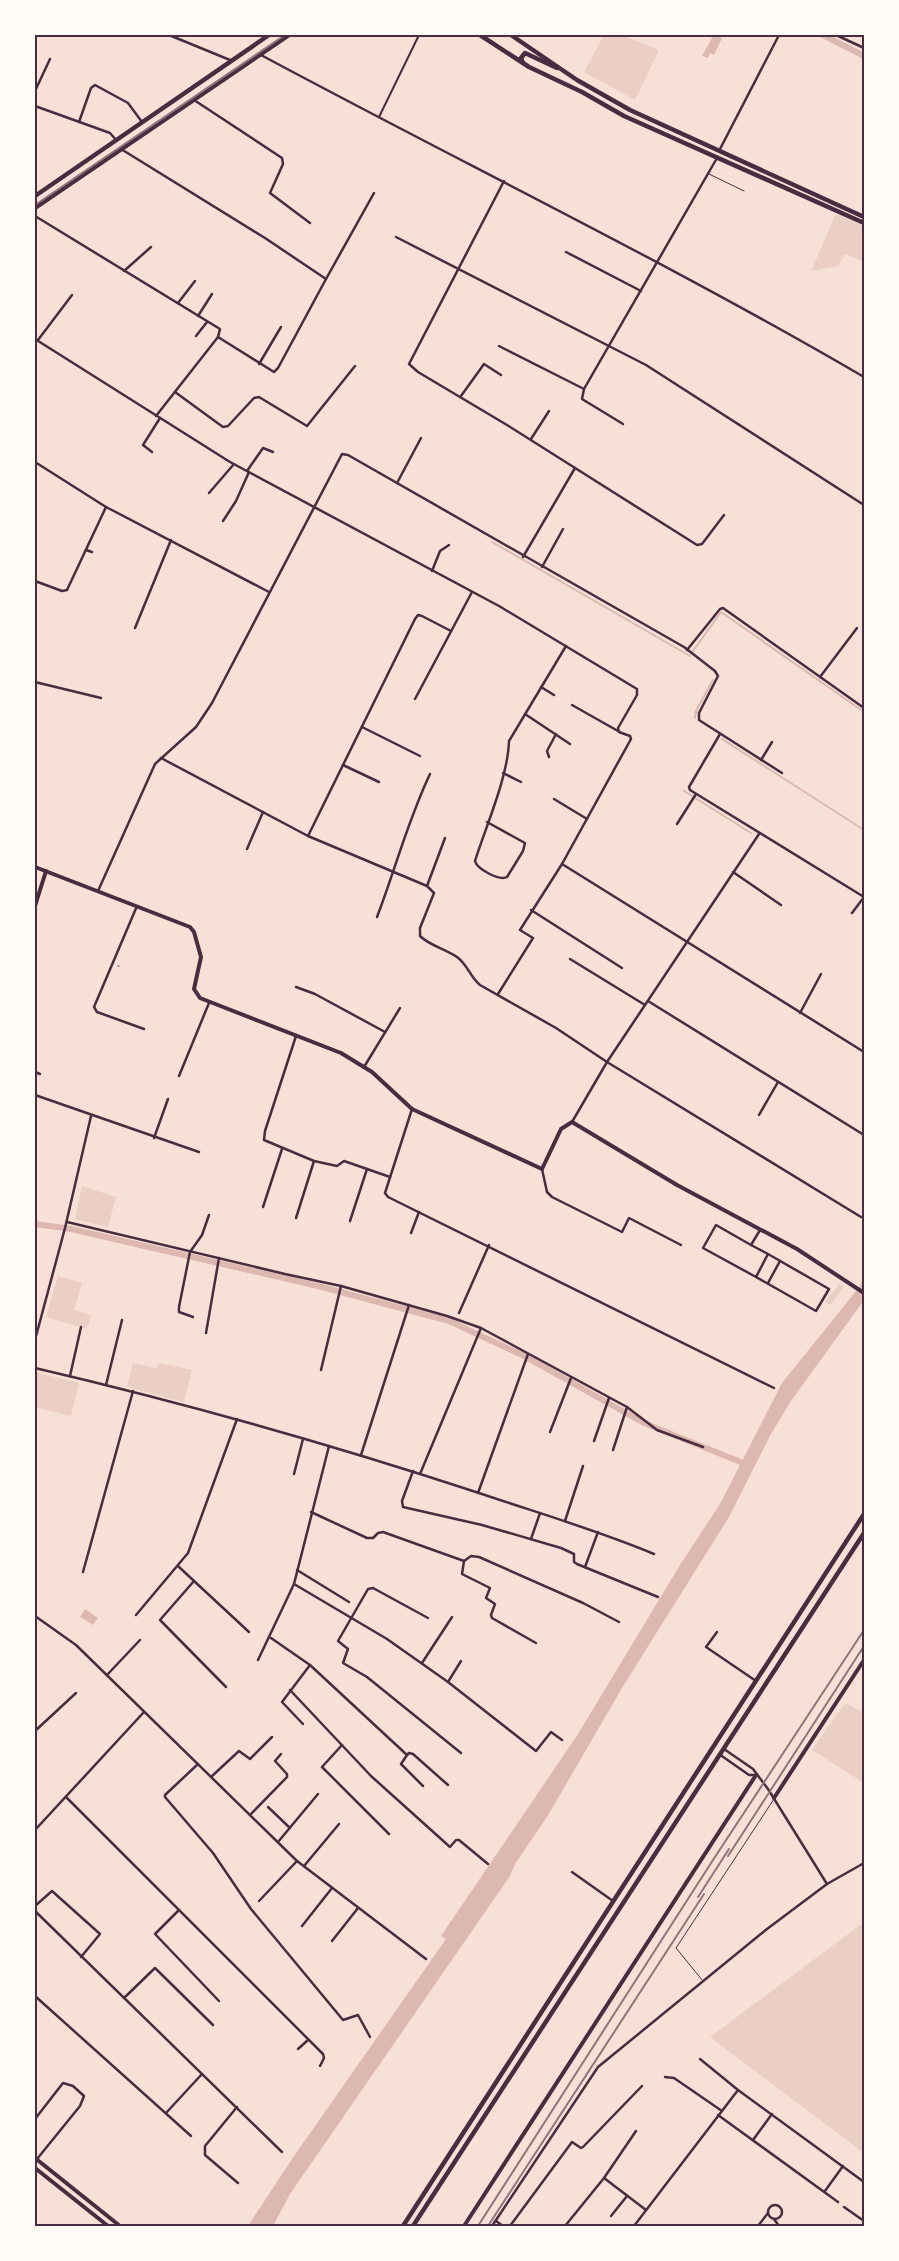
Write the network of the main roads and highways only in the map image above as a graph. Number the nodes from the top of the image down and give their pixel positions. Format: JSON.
{"nodes":[{"id":1,"x":269,"y":35,"type":"edge"},
{"id":2,"x":289,"y":35,"type":"edge"},
{"id":3,"x":480,"y":35,"type":"edge"},
{"id":4,"x":512,"y":35,"type":"edge"},
{"id":5,"x":523,"y":63,"type":"junction"},
{"id":6,"x":565,"y":72,"type":"junction"},
{"id":7,"x":116,"y":140,"type":"junction"},
{"id":8,"x":122,"y":149,"type":"junction"},
{"id":9,"x":35,"y":196,"type":"edge"},
{"id":10,"x":35,"y":208,"type":"edge"},
{"id":11,"x":864,"y":217,"type":"edge"},
{"id":12,"x":864,"y":223,"type":"edge"},
{"id":13,"x":864,"y":1514,"type":"edge"},
{"id":14,"x":864,"y":1532,"type":"edge"},
{"id":15,"x":560,"y":1983,"type":"junction"},
{"id":16,"x":567,"y":1988,"type":"junction"},
{"id":17,"x":403,"y":2226,"type":"edge"},
{"id":18,"x":413,"y":2226,"type":"edge"}],
"edges":[{"from":1,"to":7,"type":"main road"},
{"from":2,"to":8,"type":"main road"},
{"from":3,"to":5,"type":"main road"},
{"from":4,"to":6,"type":"main road"},
{"from":5,"to":6,"type":"main road"},
{"from":5,"to":12,"type":"main road"},
{"from":6,"to":11,"type":"main road"},
{"from":7,"to":8,"type":"main road"},
{"from":7,"to":9,"type":"main road"},
{"from":8,"to":10,"type":"main road"},
{"from":13,"to":15,"type":"main road"},
{"from":14,"to":16,"type":"main road"},
{"from":15,"to":16,"type":"main road"},
{"from":15,"to":17,"type":"main road"},
{"from":16,"to":18,"type":"main road"}]}
